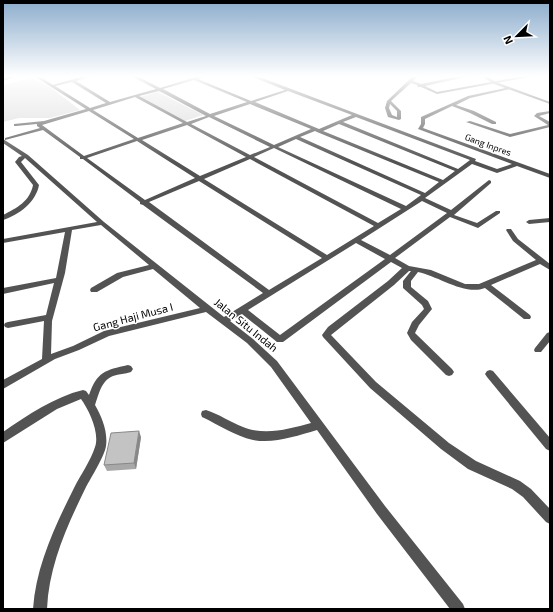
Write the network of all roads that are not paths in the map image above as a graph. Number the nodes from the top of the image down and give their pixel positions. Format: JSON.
{"nodes":[{"id":1,"x":81,"y":105,"type":"edge"},
{"id":2,"x":109,"y":105,"type":"edge"},
{"id":3,"x":152,"y":105,"type":"edge"},
{"id":4,"x":190,"y":105,"type":"edge"},
{"id":5,"x":241,"y":105,"type":"edge"},
{"id":6,"x":255,"y":105,"type":"edge"},
{"id":7,"x":328,"y":105,"type":"edge"},
{"id":8,"x":453,"y":105,"type":"joint"},
{"id":9,"x":89,"y":110,"type":"junction"},
{"id":10,"x":550,"y":112,"type":"edge"},
{"id":11,"x":209,"y":115,"type":"junction"},
{"id":12,"x":356,"y":115,"type":"junction"},
{"id":13,"x":339,"y":122,"type":"junction"},
{"id":14,"x":468,"y":122,"type":"dead end"},
{"id":15,"x":186,"y":123,"type":"junction"},
{"id":16,"x":16,"y":125,"type":"dead end"},
{"id":17,"x":550,"y":125,"type":"edge"},
{"id":18,"x":43,"y":126,"type":"junction"},
{"id":19,"x":483,"y":126,"type":"junction"},
{"id":20,"x":317,"y":130,"type":"junction"},
{"id":21,"x":296,"y":137,"type":"junction"},
{"id":22,"x":5,"y":140,"type":"edge"},
{"id":23,"x":135,"y":140,"type":"junction"},
{"id":24,"x":273,"y":146,"type":"junction"},
{"id":25,"x":26,"y":156,"type":"junction"},
{"id":26,"x":249,"y":157,"type":"junction"},
{"id":27,"x":82,"y":158,"type":"junction"},
{"id":28,"x":472,"y":162,"type":"junction"},
{"id":29,"x":517,"y":164,"type":"junction"},
{"id":30,"x":459,"y":171,"type":"junction"},
{"id":31,"x":550,"y":176,"type":"edge"},
{"id":32,"x":199,"y":179,"type":"junction"},
{"id":33,"x":443,"y":182,"type":"junction"},
{"id":34,"x":489,"y":182,"type":"dead end"},
{"id":35,"x":423,"y":197,"type":"junction"},
{"id":36,"x":142,"y":203,"type":"junction"},
{"id":37,"x":406,"y":209,"type":"junction"},
{"id":38,"x":498,"y":212,"type":"dead end"},
{"id":39,"x":451,"y":214,"type":"junction"},
{"id":40,"x":3,"y":218,"type":"edge"},
{"id":41,"x":550,"y":220,"type":"edge"},
{"id":42,"x":529,"y":222,"type":"dead end"},
{"id":43,"x":102,"y":223,"type":"junction"},
{"id":44,"x":380,"y":226,"type":"junction"},
{"id":45,"x":69,"y":229,"type":"junction"},
{"id":46,"x":509,"y":230,"type":"dead end"},
{"id":47,"x":357,"y":240,"type":"junction"},
{"id":48,"x":3,"y":241,"type":"edge"},
{"id":49,"x":327,"y":258,"type":"junction"},
{"id":50,"x":389,"y":259,"type":"junction"},
{"id":51,"x":541,"y":261,"type":"junction"},
{"id":52,"x":155,"y":266,"type":"junction"},
{"id":53,"x":407,"y":268,"type":"junction"},
{"id":54,"x":550,"y":268,"type":"edge"},
{"id":55,"x":416,"y":270,"type":"junction"},
{"id":56,"x":59,"y":280,"type":"junction"},
{"id":57,"x":486,"y":284,"type":"junction"},
{"id":58,"x":94,"y":290,"type":"dead end"},
{"id":59,"x":3,"y":291,"type":"edge"},
{"id":60,"x":268,"y":293,"type":"junction"},
{"id":61,"x":208,"y":309,"type":"junction"},
{"id":62,"x":242,"y":310,"type":"junction"},
{"id":63,"x":527,"y":317,"type":"dead end"},
{"id":64,"x":49,"y":318,"type":"junction"},
{"id":65,"x":224,"y":322,"type":"junction"},
{"id":66,"x":8,"y":325,"type":"dead end"},
{"id":67,"x":550,"y":335,"type":"edge"},
{"id":68,"x":538,"y":350,"type":"dead end"},
{"id":69,"x":46,"y":360,"type":"junction"},
{"id":70,"x":128,"y":369,"type":"dead end"},
{"id":71,"x":449,"y":372,"type":"dead end"},
{"id":72,"x":490,"y":374,"type":"dead end"},
{"id":73,"x":3,"y":385,"type":"edge"},
{"id":74,"x":91,"y":404,"type":"junction"},
{"id":75,"x":206,"y":414,"type":"dead end"},
{"id":76,"x":319,"y":425,"type":"junction"},
{"id":77,"x":3,"y":438,"type":"edge"},
{"id":78,"x":550,"y":446,"type":"edge"},
{"id":79,"x":550,"y":518,"type":"edge"},
{"id":80,"x":39,"y":608,"type":"edge"},
{"id":81,"x":458,"y":609,"type":"edge"}],
"edges":[{"from":1,"to":9,"type":"street"},
{"from":2,"to":9,"type":"street"},
{"from":3,"to":15,"type":"street"},
{"from":4,"to":11,"type":"street"},
{"from":5,"to":11,"type":"street"},
{"from":6,"to":20,"type":"street"},
{"from":7,"to":12,"type":"street"},
{"from":8,"to":19,"type":"street"},
{"from":8,"to":29,"type":"street","name":"Gang Inpres"},
{"from":9,"to":18,"type":"street"},
{"from":9,"to":23,"type":"street"},
{"from":10,"to":17,"type":"street"},
{"from":11,"to":15,"type":"street"},
{"from":11,"to":24,"type":"street"},
{"from":12,"to":13,"type":"street"},
{"from":12,"to":28,"type":"street"},
{"from":13,"to":20,"type":"street"},
{"from":13,"to":30,"type":"street"},
{"from":14,"to":19,"type":"street"},
{"from":15,"to":23,"type":"street"},
{"from":15,"to":26,"type":"street"},
{"from":16,"to":18,"type":"street"},
{"from":17,"to":19,"type":"street"},
{"from":18,"to":22,"type":"street"},
{"from":18,"to":27,"type":"street"},
{"from":20,"to":21,"type":"street"},
{"from":20,"to":33,"type":"street"},
{"from":21,"to":24,"type":"street"},
{"from":21,"to":35,"type":"street"},
{"from":22,"to":25,"type":"street","name":"Jalan Situ Indah"},
{"from":23,"to":27,"type":"street"},
{"from":23,"to":32,"type":"street"},
{"from":24,"to":26,"type":"street"},
{"from":24,"to":37,"type":"street"},
{"from":25,"to":40,"type":"street"},
{"from":25,"to":43,"type":"street","name":"Jalan Situ Indah"},
{"from":26,"to":32,"type":"street"},
{"from":26,"to":44,"type":"street"},
{"from":27,"to":36,"type":"street"},
{"from":28,"to":29,"type":"street"},
{"from":28,"to":30,"type":"street"},
{"from":29,"to":31,"type":"street","name":"Gang Inpres"},
{"from":30,"to":33,"type":"street"},
{"from":32,"to":36,"type":"street"},
{"from":32,"to":49,"type":"street"},
{"from":33,"to":35,"type":"street"},
{"from":34,"to":39,"type":"street"},
{"from":35,"to":37,"type":"street"},
{"from":35,"to":39,"type":"street"},
{"from":36,"to":60,"type":"street"},
{"from":37,"to":44,"type":"street"},
{"from":38,"to":39,"type":"street"},
{"from":39,"to":50,"type":"street"},
{"from":41,"to":42,"type":"street"},
{"from":43,"to":45,"type":"street"},
{"from":43,"to":52,"type":"street","name":"Jalan Situ Indah"},
{"from":44,"to":47,"type":"street"},
{"from":45,"to":48,"type":"street"},
{"from":45,"to":56,"type":"street"},
{"from":46,"to":51,"type":"street"},
{"from":47,"to":49,"type":"street"},
{"from":47,"to":50,"type":"street"},
{"from":49,"to":60,"type":"street"},
{"from":50,"to":53,"type":"street"},
{"from":50,"to":62,"type":"street"},
{"from":51,"to":54,"type":"street"},
{"from":51,"to":57,"type":"street"},
{"from":52,"to":58,"type":"street"},
{"from":52,"to":61,"type":"street","name":"Jalan Situ Indah"},
{"from":53,"to":55,"type":"street"},
{"from":53,"to":79,"type":"street"},
{"from":55,"to":57,"type":"street"},
{"from":55,"to":71,"type":"street"},
{"from":56,"to":59,"type":"street"},
{"from":56,"to":64,"type":"street"},
{"from":57,"to":63,"type":"street"},
{"from":60,"to":62,"type":"street"},
{"from":61,"to":65,"type":"street","name":"Jalan Situ Indah"},
{"from":61,"to":69,"type":"street","name":"Gang Haji Musa I"},
{"from":62,"to":65,"type":"street"},
{"from":64,"to":66,"type":"street"},
{"from":64,"to":69,"type":"street"},
{"from":65,"to":76,"type":"street","name":"Jalan Situ Indah"},
{"from":67,"to":68,"type":"street"},
{"from":69,"to":73,"type":"street","name":"Gang Haji Musa I"},
{"from":70,"to":74,"type":"street"},
{"from":72,"to":78,"type":"street"},
{"from":74,"to":77,"type":"street"},
{"from":74,"to":80,"type":"street"},
{"from":75,"to":76,"type":"street"},
{"from":76,"to":81,"type":"street","name":"Jalan Situ Indah"}]}
